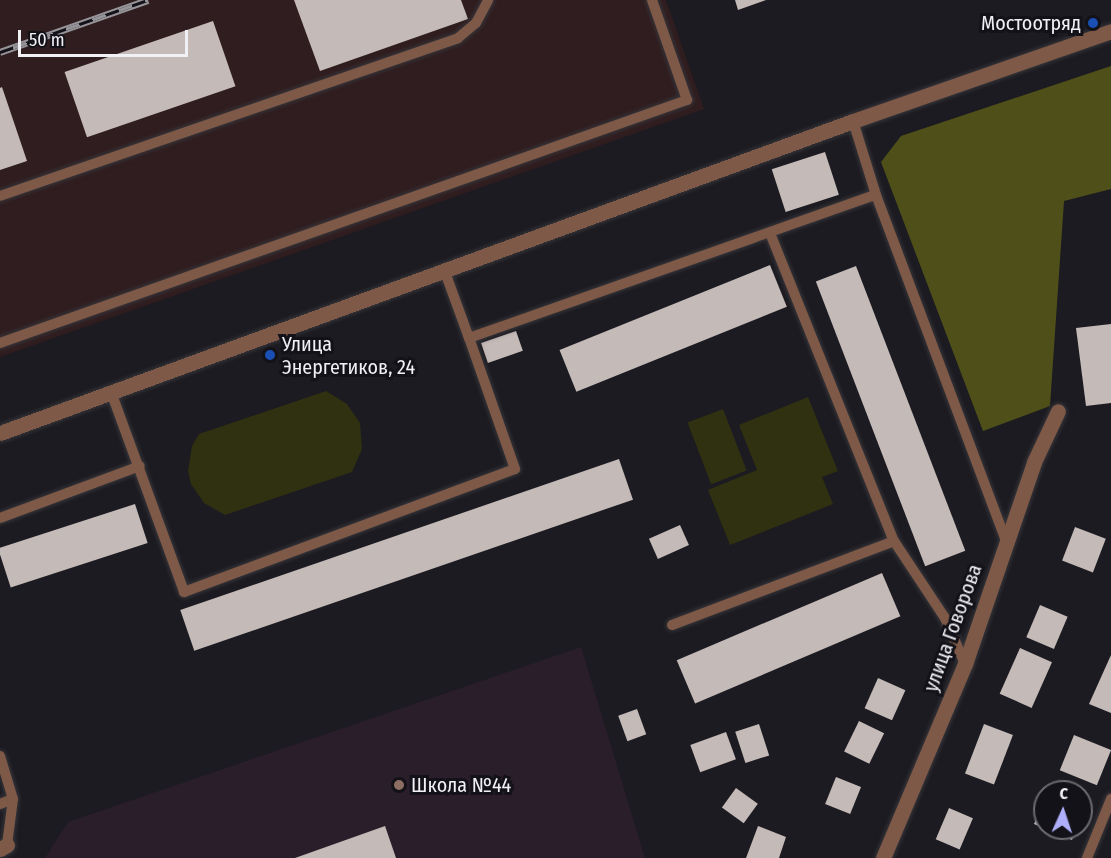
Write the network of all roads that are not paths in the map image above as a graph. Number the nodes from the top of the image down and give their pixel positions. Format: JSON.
{"nodes":[{"id":1,"x":488,"y":0,"type":"edge"},
{"id":2,"x":652,"y":0,"type":"edge"},
{"id":3,"x":1111,"y":32,"type":"edge"},
{"id":4,"x":853,"y":121,"type":"junction"},
{"id":5,"x":876,"y":195,"type":"junction"},
{"id":6,"x":0,"y":196,"type":"edge"},
{"id":7,"x":770,"y":233,"type":"junction"},
{"id":8,"x":445,"y":272,"type":"junction"},
{"id":9,"x":469,"y":338,"type":"junction"},
{"id":10,"x":0,"y":343,"type":"edge"},
{"id":11,"x":111,"y":392,"type":"junction"},
{"id":12,"x":1058,"y":411,"type":"dead end"},
{"id":13,"x":0,"y":433,"type":"edge"},
{"id":14,"x":140,"y":466,"type":"junction"},
{"id":15,"x":0,"y":518,"type":"edge"},
{"id":16,"x":894,"y":541,"type":"junction"},
{"id":17,"x":1006,"y":541,"type":"junction"},
{"id":18,"x":672,"y":625,"type":"dead end"},
{"id":19,"x":965,"y":664,"type":"junction"},
{"id":20,"x":0,"y":756,"type":"edge"},
{"id":21,"x":14,"y":799,"type":"junction"},
{"id":22,"x":1111,"y":799,"type":"edge"},
{"id":23,"x":0,"y":804,"type":"edge"},
{"id":24,"x":3,"y":847,"type":"edge"},
{"id":25,"x":883,"y":858,"type":"edge"},
{"id":26,"x":1087,"y":858,"type":"edge"}],
"edges":[{"from":1,"to":6,"type":"lane"},
{"from":2,"to":10,"type":"lane"},
{"from":3,"to":4,"type":"street"},
{"from":4,"to":5,"type":"lane"},
{"from":4,"to":8,"type":"street"},
{"from":5,"to":7,"type":"lane"},
{"from":5,"to":17,"type":"lane"},
{"from":7,"to":9,"type":"lane"},
{"from":7,"to":16,"type":"lane"},
{"from":8,"to":9,"type":"lane"},
{"from":8,"to":11,"type":"street"},
{"from":9,"to":14,"type":"lane"},
{"from":11,"to":13,"type":"street"},
{"from":11,"to":14,"type":"lane"},
{"from":12,"to":17,"type":"street","name":"улица Говорова"},
{"from":14,"to":15,"type":"lane"},
{"from":16,"to":18,"type":"lane"},
{"from":16,"to":19,"type":"lane"},
{"from":17,"to":19,"type":"street","name":"улица Говорова"},
{"from":19,"to":25,"type":"street","name":"улица Говорова"},
{"from":20,"to":21,"type":"lane"},
{"from":21,"to":23,"type":"lane"},
{"from":21,"to":24,"type":"lane"},
{"from":22,"to":26,"type":"lane"}]}
